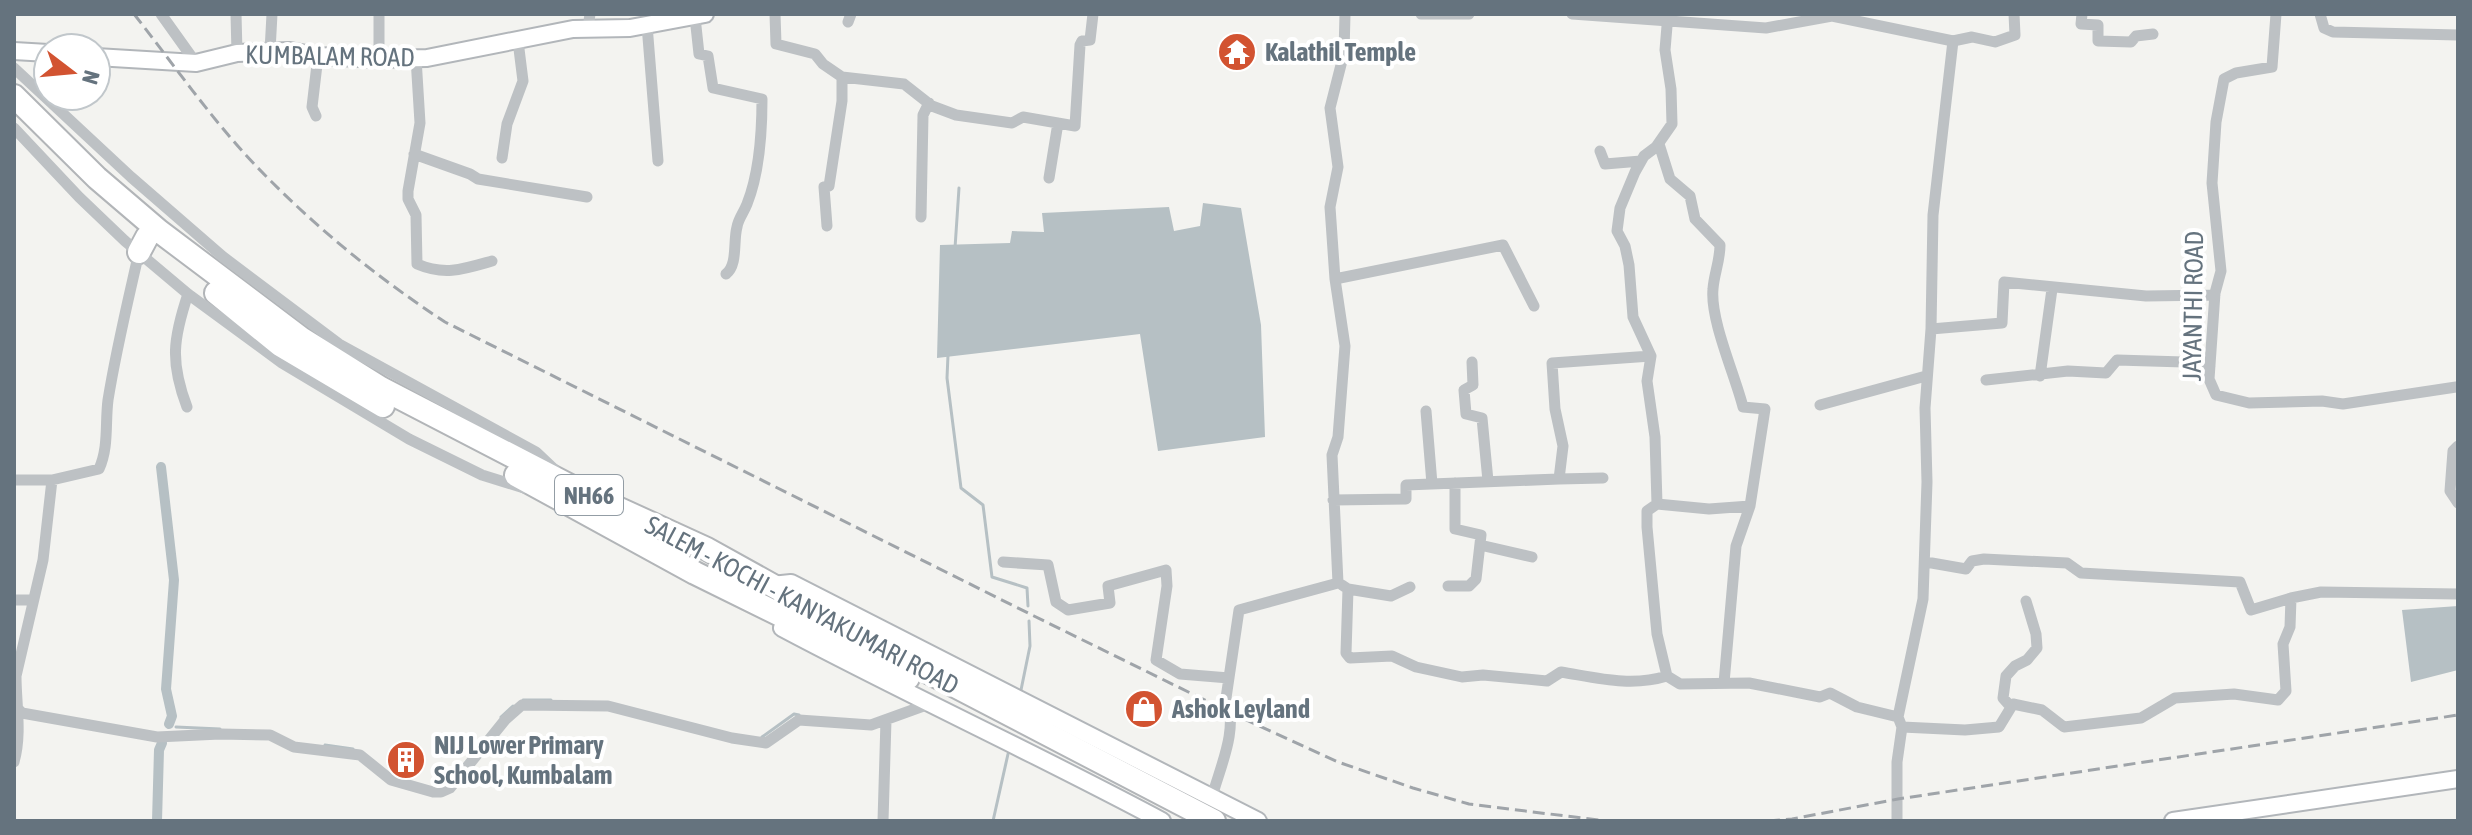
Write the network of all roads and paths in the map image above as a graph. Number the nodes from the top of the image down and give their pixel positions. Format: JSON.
{"nodes":[{"id":1,"x":161,"y":14,"type":"edge"},
{"id":2,"x":236,"y":14,"type":"edge"},
{"id":3,"x":272,"y":14,"type":"edge"},
{"id":4,"x":379,"y":14,"type":"edge"},
{"id":5,"x":775,"y":14,"type":"edge"},
{"id":6,"x":1093,"y":14,"type":"edge"},
{"id":7,"x":1345,"y":14,"type":"edge"},
{"id":8,"x":1421,"y":14,"type":"edge"},
{"id":9,"x":1469,"y":14,"type":"edge"},
{"id":10,"x":1572,"y":14,"type":"edge"},
{"id":11,"x":2014,"y":14,"type":"edge"},
{"id":12,"x":2082,"y":14,"type":"edge"},
{"id":13,"x":2276,"y":14,"type":"edge"},
{"id":14,"x":2320,"y":14,"type":"edge"},
{"id":15,"x":689,"y":16,"type":"edge"},
{"id":16,"x":1667,"y":18,"type":"edge"},
{"id":17,"x":1887,"y":20,"type":"edge"},
{"id":18,"x":589,"y":21,"type":"edge"},
{"id":19,"x":647,"y":25,"type":"junction"},
{"id":20,"x":2153,"y":34,"type":"dead end"},
{"id":21,"x":2458,"y":35,"type":"edge"},
{"id":22,"x":518,"y":41,"type":"junction"},
{"id":23,"x":1953,"y":41,"type":"junction"},
{"id":24,"x":270,"y":51,"type":"junction"},
{"id":25,"x":237,"y":53,"type":"junction"},
{"id":26,"x":318,"y":56,"type":"junction"},
{"id":27,"x":112,"y":58,"type":"edge"},
{"id":28,"x":416,"y":58,"type":"junction"},
{"id":29,"x":379,"y":59,"type":"junction"},
{"id":30,"x":196,"y":63,"type":"junction"},
{"id":31,"x":14,"y":68,"type":"edge"},
{"id":32,"x":842,"y":77,"type":"junction"},
{"id":33,"x":14,"y":96,"type":"edge"},
{"id":34,"x":929,"y":103,"type":"junction"},
{"id":35,"x":14,"y":116,"type":"edge"},
{"id":36,"x":316,"y":116,"type":"dead end"},
{"id":37,"x":1058,"y":123,"type":"junction"},
{"id":38,"x":14,"y":128,"type":"edge"},
{"id":39,"x":1659,"y":144,"type":"junction"},
{"id":40,"x":1600,"y":151,"type":"dead end"},
{"id":41,"x":414,"y":154,"type":"junction"},
{"id":42,"x":502,"y":158,"type":"dead end"},
{"id":43,"x":658,"y":161,"type":"dead end"},
{"id":44,"x":1641,"y":161,"type":"junction"},
{"id":45,"x":1049,"y":178,"type":"dead end"},
{"id":46,"x":587,"y":197,"type":"dead end"},
{"id":47,"x":921,"y":217,"type":"dead end"},
{"id":48,"x":827,"y":226,"type":"dead end"},
{"id":49,"x":143,"y":244,"type":"junction"},
{"id":50,"x":492,"y":261,"type":"dead end"},
{"id":51,"x":726,"y":274,"type":"dead end"},
{"id":52,"x":1335,"y":279,"type":"junction"},
{"id":53,"x":2052,"y":289,"type":"junction"},
{"id":54,"x":188,"y":294,"type":"junction"},
{"id":55,"x":2215,"y":295,"type":"junction"},
{"id":56,"x":1534,"y":306,"type":"dead end"},
{"id":57,"x":1931,"y":329,"type":"junction"},
{"id":58,"x":1651,"y":356,"type":"junction"},
{"id":59,"x":1472,"y":362,"type":"dead end"},
{"id":60,"x":2210,"y":366,"type":"junction"},
{"id":61,"x":1926,"y":376,"type":"junction"},
{"id":62,"x":2040,"y":376,"type":"junction"},
{"id":63,"x":1986,"y":380,"type":"dead end"},
{"id":64,"x":2456,"y":387,"type":"dead end"},
{"id":65,"x":1820,"y":405,"type":"dead end"},
{"id":66,"x":187,"y":407,"type":"dead end"},
{"id":67,"x":1426,"y":411,"type":"dead end"},
{"id":68,"x":2458,"y":446,"type":"edge"},
{"id":69,"x":1603,"y":478,"type":"dead end"},
{"id":70,"x":1559,"y":479,"type":"junction"},
{"id":71,"x":14,"y":480,"type":"edge"},
{"id":72,"x":52,"y":480,"type":"junction"},
{"id":73,"x":1488,"y":481,"type":"junction"},
{"id":74,"x":1455,"y":483,"type":"junction"},
{"id":75,"x":1432,"y":484,"type":"junction"},
{"id":76,"x":570,"y":494,"type":"junction"},
{"id":77,"x":1333,"y":500,"type":"junction"},
{"id":78,"x":2458,"y":503,"type":"edge"},
{"id":79,"x":1657,"y":504,"type":"junction"},
{"id":80,"x":1750,"y":506,"type":"junction"},
{"id":81,"x":1480,"y":545,"type":"junction"},
{"id":82,"x":1532,"y":557,"type":"dead end"},
{"id":83,"x":1003,"y":562,"type":"dead end"},
{"id":84,"x":1926,"y":562,"type":"junction"},
{"id":85,"x":1343,"y":586,"type":"junction"},
{"id":86,"x":1448,"y":586,"type":"dead end"},
{"id":87,"x":1410,"y":587,"type":"dead end"},
{"id":88,"x":2458,"y":594,"type":"edge"},
{"id":89,"x":766,"y":595,"type":"junction"},
{"id":90,"x":2291,"y":598,"type":"junction"},
{"id":91,"x":14,"y":600,"type":"edge"},
{"id":92,"x":32,"y":600,"type":"junction"},
{"id":93,"x":2026,"y":601,"type":"dead end"},
{"id":94,"x":1667,"y":676,"type":"junction"},
{"id":95,"x":1229,"y":678,"type":"junction"},
{"id":96,"x":1724,"y":683,"type":"junction"},
{"id":97,"x":16,"y":694,"type":"edge"},
{"id":98,"x":929,"y":704,"type":"junction"},
{"id":99,"x":2011,"y":707,"type":"junction"},
{"id":100,"x":18,"y":709,"type":"junction"},
{"id":101,"x":886,"y":720,"type":"junction"},
{"id":102,"x":1900,"y":722,"type":"junction"},
{"id":103,"x":14,"y":762,"type":"edge"},
{"id":104,"x":2458,"y":779,"type":"edge"},
{"id":105,"x":1212,"y":797,"type":"junction"},
{"id":106,"x":883,"y":821,"type":"edge"},
{"id":107,"x":1162,"y":821,"type":"edge"},
{"id":108,"x":1182,"y":821,"type":"edge"},
{"id":109,"x":1214,"y":821,"type":"edge"},
{"id":110,"x":1258,"y":821,"type":"edge"},
{"id":111,"x":1897,"y":821,"type":"edge"},
{"id":112,"x":2173,"y":821,"type":"edge"}],
"edges":[{"from":1,"to":30,"type":"street"},
{"from":2,"to":25,"type":"street"},
{"from":3,"to":24,"type":"street"},
{"from":4,"to":29,"type":"street"},
{"from":5,"to":32,"type":"street"},
{"from":6,"to":37,"type":"street"},
{"from":7,"to":52,"type":"street"},
{"from":8,"to":9,"type":"street"},
{"from":10,"to":16,"type":"street"},
{"from":11,"to":23,"type":"street"},
{"from":12,"to":20,"type":"street"},
{"from":13,"to":55,"type":"street","name":"JAYANTHI ROAD"},
{"from":14,"to":21,"type":"street"},
{"from":15,"to":19,"type":"street","name":"KUMBALAM ROAD"},
{"from":15,"to":51,"type":"street"},
{"from":16,"to":17,"type":"street"},
{"from":16,"to":39,"type":"street"},
{"from":17,"to":23,"type":"street"},
{"from":18,"to":19,"type":"street","name":"KUMBALAM ROAD"},
{"from":18,"to":22,"type":"street","name":"KUMBALAM ROAD"},
{"from":19,"to":43,"type":"street"},
{"from":22,"to":28,"type":"street","name":"KUMBALAM ROAD"},
{"from":22,"to":42,"type":"street"},
{"from":23,"to":57,"type":"street"},
{"from":24,"to":25,"type":"street","name":"KUMBALAM ROAD"},
{"from":24,"to":26,"type":"street","name":"KUMBALAM ROAD"},
{"from":25,"to":30,"type":"street","name":"KUMBALAM ROAD"},
{"from":26,"to":29,"type":"street","name":"KUMBALAM ROAD"},
{"from":26,"to":36,"type":"street"},
{"from":27,"to":30,"type":"street","name":"KUMBALAM ROAD"},
{"from":28,"to":29,"type":"street","name":"KUMBALAM ROAD"},
{"from":28,"to":41,"type":"street"},
{"from":31,"to":76,"type":"street"},
{"from":32,"to":34,"type":"street"},
{"from":32,"to":48,"type":"street"},
{"from":33,"to":76,"type":"highway","name":"SALEM - KOCHI - KANYAKUMARI ROAD","number":"NH66"},
{"from":34,"to":37,"type":"street"},
{"from":34,"to":47,"type":"street"},
{"from":35,"to":49,"type":"highway","name":"SALEM - KOCHI - KANYAKUMARI ROAD","number":"NH66"},
{"from":37,"to":45,"type":"street"},
{"from":38,"to":49,"type":"street"},
{"from":39,"to":44,"type":"street"},
{"from":39,"to":80,"type":"street"},
{"from":40,"to":44,"type":"street"},
{"from":41,"to":46,"type":"street"},
{"from":41,"to":50,"type":"street"},
{"from":44,"to":58,"type":"street"},
{"from":49,"to":54,"type":"street"},
{"from":49,"to":72,"type":"street"},
{"from":49,"to":76,"type":"highway","name":"SALEM - KOCHI - KANYAKUMARI ROAD","number":"NH66"},
{"from":52,"to":56,"type":"street"},
{"from":52,"to":77,"type":"street"},
{"from":53,"to":55,"type":"street"},
{"from":53,"to":57,"type":"street"},
{"from":53,"to":62,"type":"street"},
{"from":54,"to":66,"type":"street"},
{"from":54,"to":76,"type":"street"},
{"from":55,"to":60,"type":"street","name":"JAYANTHI ROAD"},
{"from":57,"to":61,"type":"street"},
{"from":58,"to":70,"type":"street"},
{"from":58,"to":79,"type":"street"},
{"from":59,"to":73,"type":"street"},
{"from":60,"to":62,"type":"street"},
{"from":60,"to":64,"type":"street","name":"JAYANTHI ROAD"},
{"from":61,"to":65,"type":"street"},
{"from":61,"to":84,"type":"street"},
{"from":62,"to":63,"type":"street"},
{"from":67,"to":75,"type":"street"},
{"from":68,"to":78,"type":"street"},
{"from":69,"to":70,"type":"street"},
{"from":70,"to":73,"type":"street"},
{"from":71,"to":72,"type":"street"},
{"from":72,"to":92,"type":"street"},
{"from":73,"to":74,"type":"street"},
{"from":74,"to":75,"type":"street"},
{"from":74,"to":81,"type":"street"},
{"from":75,"to":77,"type":"street"},
{"from":76,"to":89,"type":"highway","name":"SALEM - KOCHI - KANYAKUMARI ROAD","number":"NH66"},
{"from":77,"to":85,"type":"street"},
{"from":79,"to":80,"type":"street"},
{"from":79,"to":94,"type":"street"},
{"from":80,"to":96,"type":"street"},
{"from":81,"to":82,"type":"street"},
{"from":81,"to":86,"type":"street"},
{"from":83,"to":95,"type":"street"},
{"from":84,"to":90,"type":"street"},
{"from":84,"to":102,"type":"street"},
{"from":85,"to":87,"type":"street"},
{"from":85,"to":94,"type":"street"},
{"from":85,"to":95,"type":"street"},
{"from":88,"to":90,"type":"street"},
{"from":89,"to":98,"type":"street"},
{"from":89,"to":105,"type":"street"},
{"from":89,"to":108,"type":"highway","name":"SALEM - KOCHI - KANYAKUMARI ROAD","number":"NH66"},
{"from":89,"to":109,"type":"highway","name":"SALEM - KOCHI - KANYAKUMARI ROAD","number":"NH66"},
{"from":90,"to":99,"type":"street"},
{"from":91,"to":92,"type":"street"},
{"from":92,"to":97,"type":"street"},
{"from":93,"to":99,"type":"street"},
{"from":94,"to":96,"type":"street"},
{"from":95,"to":105,"type":"street"},
{"from":96,"to":102,"type":"street"},
{"from":97,"to":100,"type":"street"},
{"from":98,"to":101,"type":"street"},
{"from":98,"to":107,"type":"street"},
{"from":99,"to":102,"type":"street"},
{"from":100,"to":101,"type":"street"},
{"from":100,"to":103,"type":"street"},
{"from":101,"to":106,"type":"street"},
{"from":102,"to":111,"type":"street"},
{"from":104,"to":112,"type":"street"},
{"from":105,"to":110,"type":"street"}]}
